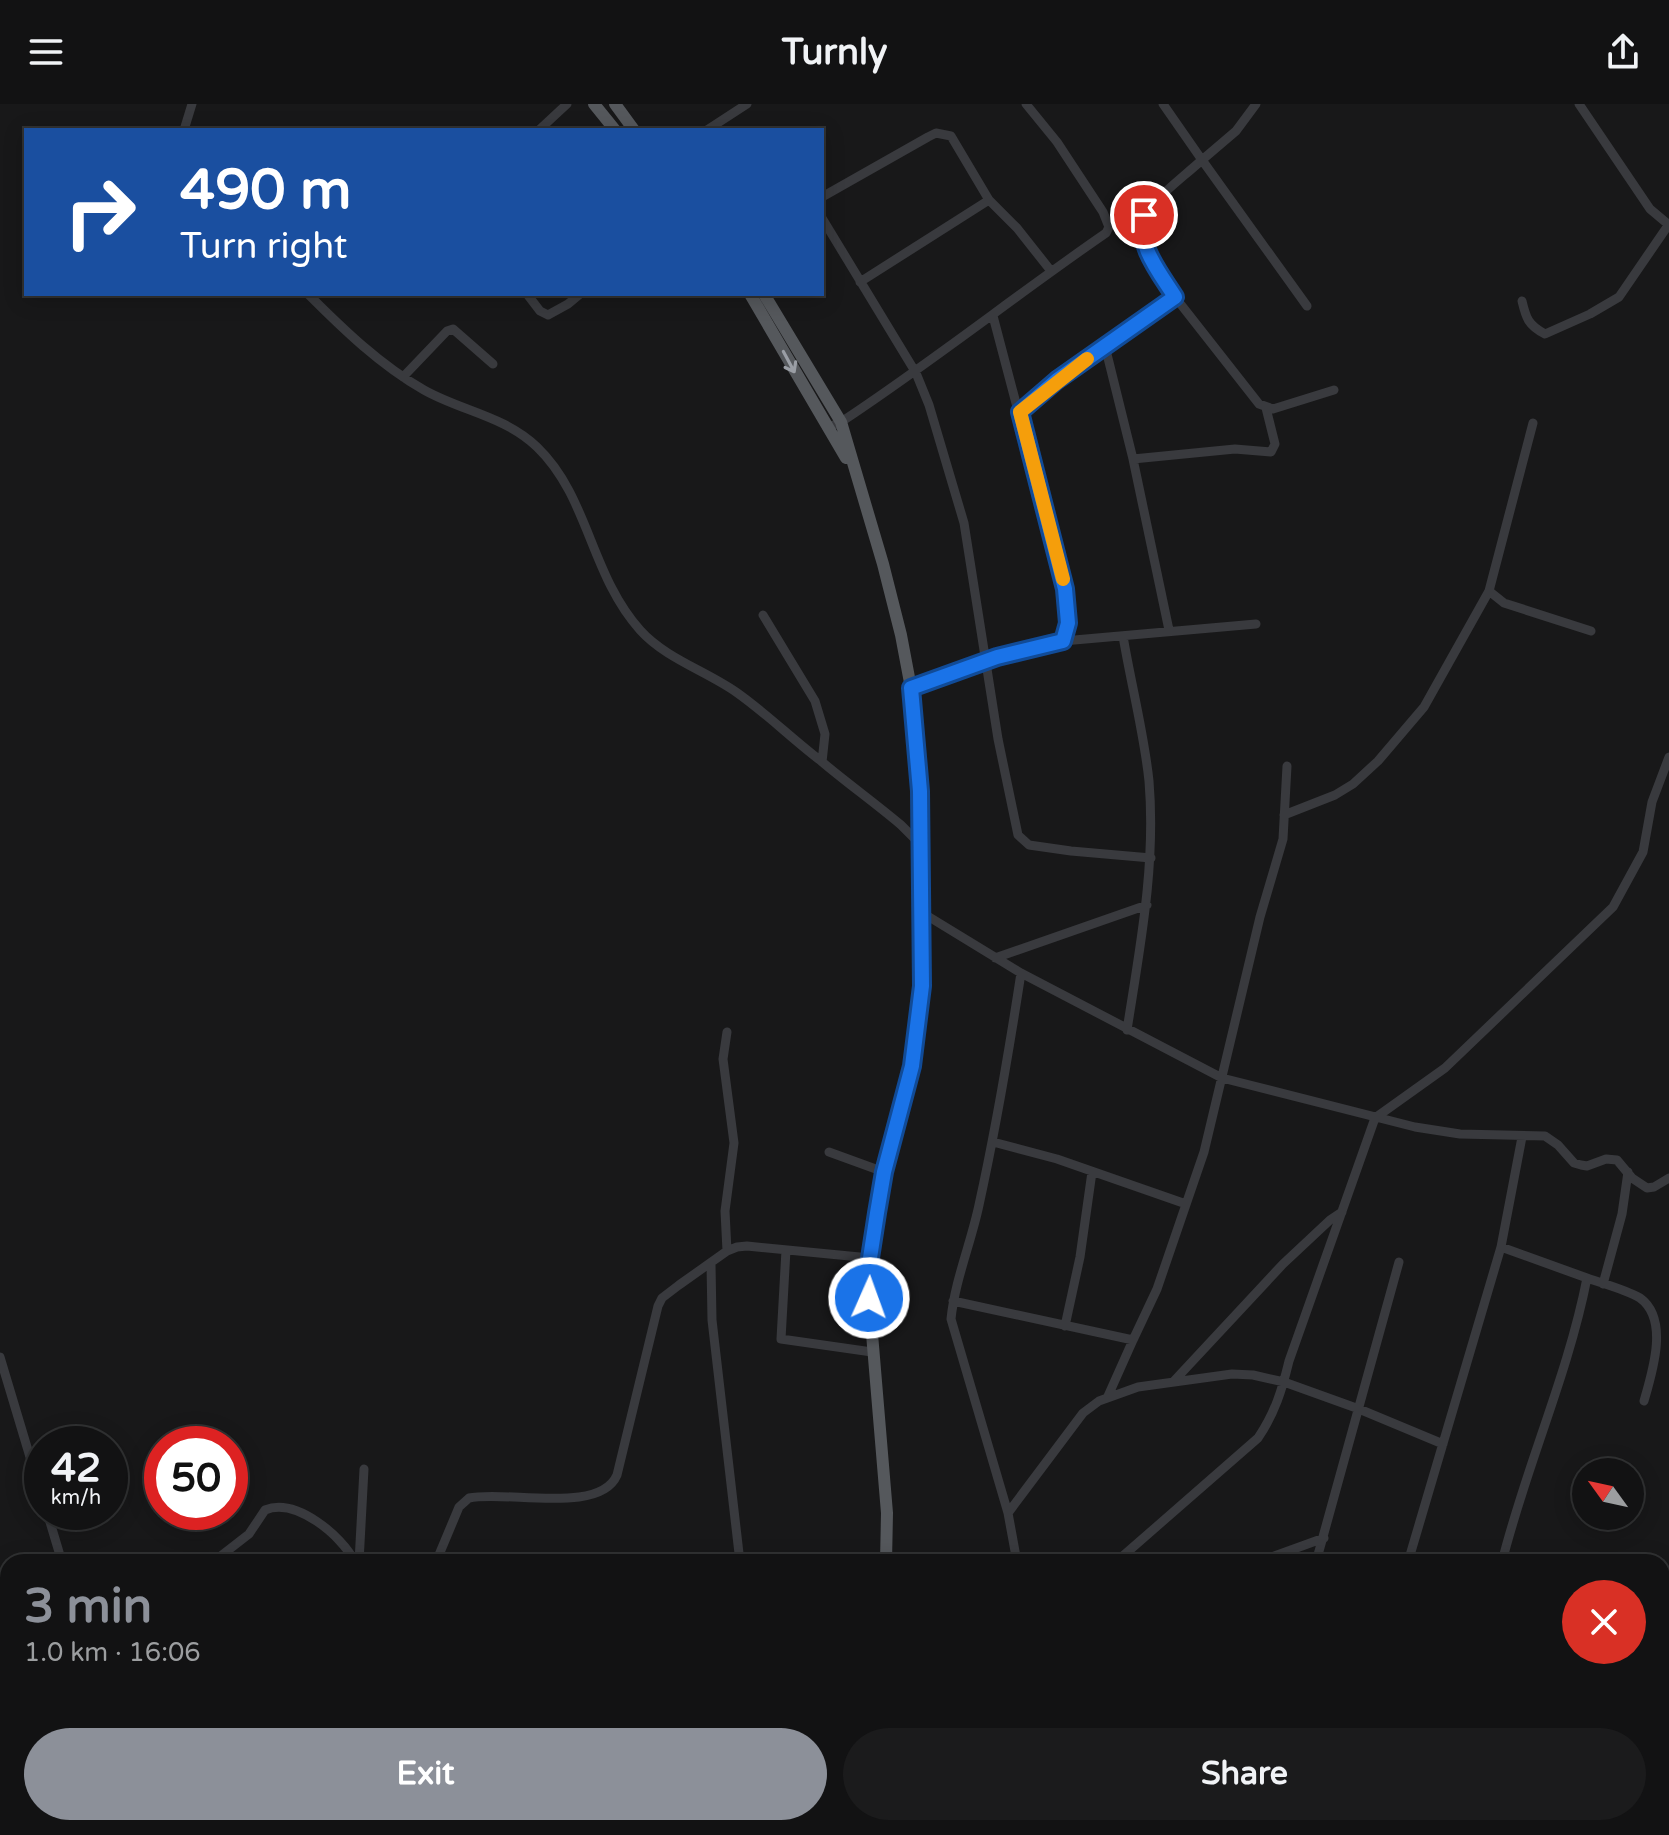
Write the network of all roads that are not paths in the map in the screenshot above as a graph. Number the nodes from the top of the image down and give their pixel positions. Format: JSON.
{"nodes":[{"id":1,"x":192,"y":104,"type":"edge"},
{"id":2,"x":567,"y":104,"type":"edge"},
{"id":3,"x":594,"y":104,"type":"edge"},
{"id":4,"x":615,"y":104,"type":"edge"},
{"id":5,"x":747,"y":104,"type":"edge"},
{"id":6,"x":1026,"y":104,"type":"edge"},
{"id":7,"x":1163,"y":104,"type":"edge"},
{"id":8,"x":1256,"y":104,"type":"edge"},
{"id":9,"x":1579,"y":104,"type":"edge"},
{"id":10,"x":185,"y":128,"type":"edge"},
{"id":11,"x":541,"y":128,"type":"edge"},
{"id":12,"x":613,"y":128,"type":"edge"},
{"id":13,"x":633,"y":128,"type":"edge"},
{"id":14,"x":710,"y":128,"type":"edge"},
{"id":15,"x":1202,"y":160,"type":"junction"},
{"id":16,"x":824,"y":196,"type":"edge"},
{"id":17,"x":989,"y":200,"type":"junction"},
{"id":18,"x":824,"y":221,"type":"edge"},
{"id":19,"x":1669,"y":224,"type":"edge"},
{"id":20,"x":1051,"y":271,"type":"junction"},
{"id":21,"x":860,"y":282,"type":"junction"},
{"id":22,"x":310,"y":296,"type":"edge"},
{"id":23,"x":529,"y":296,"type":"edge"},
{"id":24,"x":578,"y":296,"type":"edge"},
{"id":25,"x":751,"y":296,"type":"edge"},
{"id":26,"x":765,"y":296,"type":"edge"},
{"id":27,"x":1175,"y":297,"type":"junction"},
{"id":28,"x":1522,"y":301,"type":"dead end"},
{"id":29,"x":1307,"y":306,"type":"dead end"},
{"id":30,"x":993,"y":316,"type":"junction"},
{"id":31,"x":1105,"y":346,"type":"junction"},
{"id":32,"x":493,"y":364,"type":"dead end"},
{"id":33,"x":916,"y":373,"type":"junction"},
{"id":34,"x":403,"y":377,"type":"junction"},
{"id":35,"x":1334,"y":390,"type":"dead end"},
{"id":36,"x":1266,"y":408,"type":"junction"},
{"id":37,"x":1020,"y":412,"type":"junction"},
{"id":38,"x":841,"y":422,"type":"junction"},
{"id":39,"x":1533,"y":423,"type":"dead end"},
{"id":40,"x":827,"y":428,"type":"junction"},
{"id":41,"x":1133,"y":459,"type":"junction"},
{"id":42,"x":854,"y":471,"type":"junction"},
{"id":43,"x":1489,"y":591,"type":"junction"},
{"id":44,"x":763,"y":615,"type":"dead end"},
{"id":45,"x":1256,"y":624,"type":"dead end"},
{"id":46,"x":1169,"y":630,"type":"junction"},
{"id":47,"x":1591,"y":631,"type":"dead end"},
{"id":48,"x":1123,"y":636,"type":"junction"},
{"id":49,"x":1063,"y":641,"type":"junction"},
{"id":50,"x":984,"y":661,"type":"junction"},
{"id":51,"x":911,"y":688,"type":"junction"},
{"id":52,"x":1669,"y":757,"type":"edge"},
{"id":53,"x":822,"y":762,"type":"junction"},
{"id":54,"x":1287,"y":766,"type":"dead end"},
{"id":55,"x":1284,"y":815,"type":"junction"},
{"id":56,"x":921,"y":845,"type":"junction"},
{"id":57,"x":1151,"y":858,"type":"junction"},
{"id":58,"x":1147,"y":905,"type":"junction"},
{"id":59,"x":921,"y":912,"type":"junction"},
{"id":60,"x":995,"y":958,"type":"junction"},
{"id":61,"x":1021,"y":973,"type":"junction"},
{"id":62,"x":1127,"y":1030,"type":"junction"},
{"id":63,"x":727,"y":1032,"type":"dead end"},
{"id":64,"x":1222,"y":1078,"type":"junction"},
{"id":65,"x":1375,"y":1118,"type":"junction"},
{"id":66,"x":1522,"y":1137,"type":"junction"},
{"id":67,"x":993,"y":1142,"type":"junction"},
{"id":68,"x":829,"y":1152,"type":"dead end"},
{"id":69,"x":884,"y":1172,"type":"junction"},
{"id":70,"x":1092,"y":1172,"type":"junction"},
{"id":71,"x":1628,"y":1172,"type":"junction"},
{"id":72,"x":1669,"y":1178,"type":"edge"},
{"id":73,"x":1186,"y":1204,"type":"junction"},
{"id":74,"x":1342,"y":1212,"type":"junction"},
{"id":75,"x":1501,"y":1247,"type":"junction"},
{"id":76,"x":786,"y":1250,"type":"junction"},
{"id":77,"x":727,"y":1251,"type":"junction"},
{"id":78,"x":870,"y":1258,"type":"junction"},
{"id":79,"x":1399,"y":1262,"type":"dead end"},
{"id":80,"x":711,"y":1264,"type":"junction"},
{"id":81,"x":1587,"y":1278,"type":"junction"},
{"id":82,"x":1603,"y":1284,"type":"junction"},
{"id":83,"x":953,"y":1301,"type":"junction"},
{"id":84,"x":1065,"y":1326,"type":"junction"},
{"id":85,"x":1133,"y":1340,"type":"junction"},
{"id":86,"x":872,"y":1352,"type":"junction"},
{"id":87,"x":0,"y":1357,"type":"edge"},
{"id":88,"x":1174,"y":1381,"type":"junction"},
{"id":89,"x":1284,"y":1382,"type":"junction"},
{"id":90,"x":1108,"y":1396,"type":"junction"},
{"id":91,"x":1644,"y":1401,"type":"dead end"},
{"id":92,"x":1359,"y":1409,"type":"junction"},
{"id":93,"x":24,"y":1437,"type":"edge"},
{"id":94,"x":1443,"y":1444,"type":"junction"},
{"id":95,"x":364,"y":1469,"type":"dead end"},
{"id":96,"x":1008,"y":1513,"type":"junction"},
{"id":97,"x":52,"y":1530,"type":"edge"},
{"id":98,"x":1324,"y":1538,"type":"junction"},
{"id":99,"x":60,"y":1554,"type":"edge"},
{"id":100,"x":223,"y":1554,"type":"edge"},
{"id":101,"x":352,"y":1554,"type":"edge"},
{"id":102,"x":358,"y":1554,"type":"edge"},
{"id":103,"x":439,"y":1554,"type":"edge"},
{"id":104,"x":739,"y":1554,"type":"edge"},
{"id":105,"x":886,"y":1554,"type":"edge"},
{"id":106,"x":1016,"y":1554,"type":"edge"},
{"id":107,"x":1125,"y":1554,"type":"edge"},
{"id":108,"x":1280,"y":1554,"type":"edge"},
{"id":109,"x":1319,"y":1554,"type":"edge"},
{"id":110,"x":1410,"y":1554,"type":"edge"},
{"id":111,"x":1504,"y":1554,"type":"edge"}],
"edges":[{"from":1,"to":10,"type":"street"},
{"from":2,"to":11,"type":"street"},
{"from":3,"to":12,"type":"main road"},
{"from":4,"to":13,"type":"main road"},
{"from":5,"to":14,"type":"street"},
{"from":6,"to":20,"type":"street"},
{"from":7,"to":15,"type":"street"},
{"from":8,"to":15,"type":"street"},
{"from":9,"to":19,"type":"street"},
{"from":15,"to":27,"type":"street"},
{"from":15,"to":29,"type":"street"},
{"from":16,"to":17,"type":"street"},
{"from":17,"to":20,"type":"street"},
{"from":17,"to":21,"type":"street"},
{"from":18,"to":21,"type":"street"},
{"from":19,"to":28,"type":"street"},
{"from":20,"to":30,"type":"street"},
{"from":21,"to":33,"type":"street"},
{"from":22,"to":34,"type":"street"},
{"from":23,"to":24,"type":"street"},
{"from":25,"to":40,"type":"main road","one_way":true},
{"from":26,"to":38,"type":"main road"},
{"from":27,"to":31,"type":"street"},
{"from":27,"to":36,"type":"street"},
{"from":30,"to":33,"type":"street"},
{"from":30,"to":37,"type":"street"},
{"from":31,"to":37,"type":"street"},
{"from":31,"to":41,"type":"street"},
{"from":32,"to":34,"type":"street"},
{"from":33,"to":38,"type":"street"},
{"from":33,"to":50,"type":"street"},
{"from":34,"to":53,"type":"street"},
{"from":35,"to":36,"type":"street"},
{"from":36,"to":41,"type":"street"},
{"from":37,"to":49,"type":"street"},
{"from":38,"to":40,"type":"street"},
{"from":38,"to":42,"type":"main road"},
{"from":39,"to":43,"type":"street"},
{"from":40,"to":42,"type":"main road"},
{"from":41,"to":46,"type":"street"},
{"from":42,"to":51,"type":"main road"},
{"from":43,"to":47,"type":"street"},
{"from":43,"to":55,"type":"street"},
{"from":44,"to":53,"type":"street"},
{"from":45,"to":46,"type":"street"},
{"from":46,"to":48,"type":"street"},
{"from":48,"to":49,"type":"street"},
{"from":48,"to":57,"type":"street"},
{"from":49,"to":50,"type":"street"},
{"from":50,"to":51,"type":"street"},
{"from":50,"to":57,"type":"street"},
{"from":51,"to":56,"type":"main road"},
{"from":52,"to":65,"type":"street"},
{"from":53,"to":56,"type":"street"},
{"from":54,"to":55,"type":"street"},
{"from":55,"to":64,"type":"street"},
{"from":56,"to":59,"type":"main road"},
{"from":57,"to":58,"type":"street"},
{"from":58,"to":60,"type":"street"},
{"from":58,"to":62,"type":"street"},
{"from":59,"to":60,"type":"street"},
{"from":59,"to":69,"type":"main road"},
{"from":60,"to":61,"type":"street"},
{"from":61,"to":62,"type":"street"},
{"from":61,"to":67,"type":"street"},
{"from":62,"to":64,"type":"street"},
{"from":63,"to":77,"type":"street"},
{"from":64,"to":65,"type":"street"},
{"from":64,"to":73,"type":"street"},
{"from":65,"to":66,"type":"street"},
{"from":65,"to":74,"type":"street"},
{"from":66,"to":71,"type":"street"},
{"from":66,"to":75,"type":"street"},
{"from":67,"to":70,"type":"street"},
{"from":67,"to":83,"type":"street"},
{"from":68,"to":69,"type":"street"},
{"from":69,"to":78,"type":"main road"},
{"from":70,"to":73,"type":"street"},
{"from":70,"to":84,"type":"street"},
{"from":71,"to":72,"type":"street"},
{"from":71,"to":82,"type":"street"},
{"from":73,"to":85,"type":"street"},
{"from":74,"to":88,"type":"street"},
{"from":74,"to":89,"type":"street"},
{"from":75,"to":81,"type":"street"},
{"from":75,"to":94,"type":"street"},
{"from":76,"to":77,"type":"street"},
{"from":76,"to":78,"type":"street"},
{"from":76,"to":86,"type":"street"},
{"from":77,"to":80,"type":"street"},
{"from":78,"to":86,"type":"main road"},
{"from":79,"to":92,"type":"street"},
{"from":80,"to":103,"type":"street"},
{"from":80,"to":104,"type":"street"},
{"from":81,"to":82,"type":"street"},
{"from":81,"to":111,"type":"street"},
{"from":82,"to":91,"type":"street"},
{"from":83,"to":84,"type":"street"},
{"from":83,"to":96,"type":"street"},
{"from":84,"to":85,"type":"street"},
{"from":85,"to":90,"type":"street"},
{"from":86,"to":105,"type":"main road"},
{"from":87,"to":93,"type":"street"},
{"from":88,"to":89,"type":"street"},
{"from":88,"to":90,"type":"street"},
{"from":89,"to":92,"type":"street"},
{"from":89,"to":107,"type":"street"},
{"from":90,"to":96,"type":"street"},
{"from":92,"to":94,"type":"street"},
{"from":92,"to":98,"type":"street"},
{"from":94,"to":110,"type":"street"},
{"from":95,"to":102,"type":"street"},
{"from":96,"to":106,"type":"street"},
{"from":97,"to":99,"type":"street"},
{"from":98,"to":108,"type":"street"},
{"from":98,"to":109,"type":"street"},
{"from":100,"to":101,"type":"street"}]}
